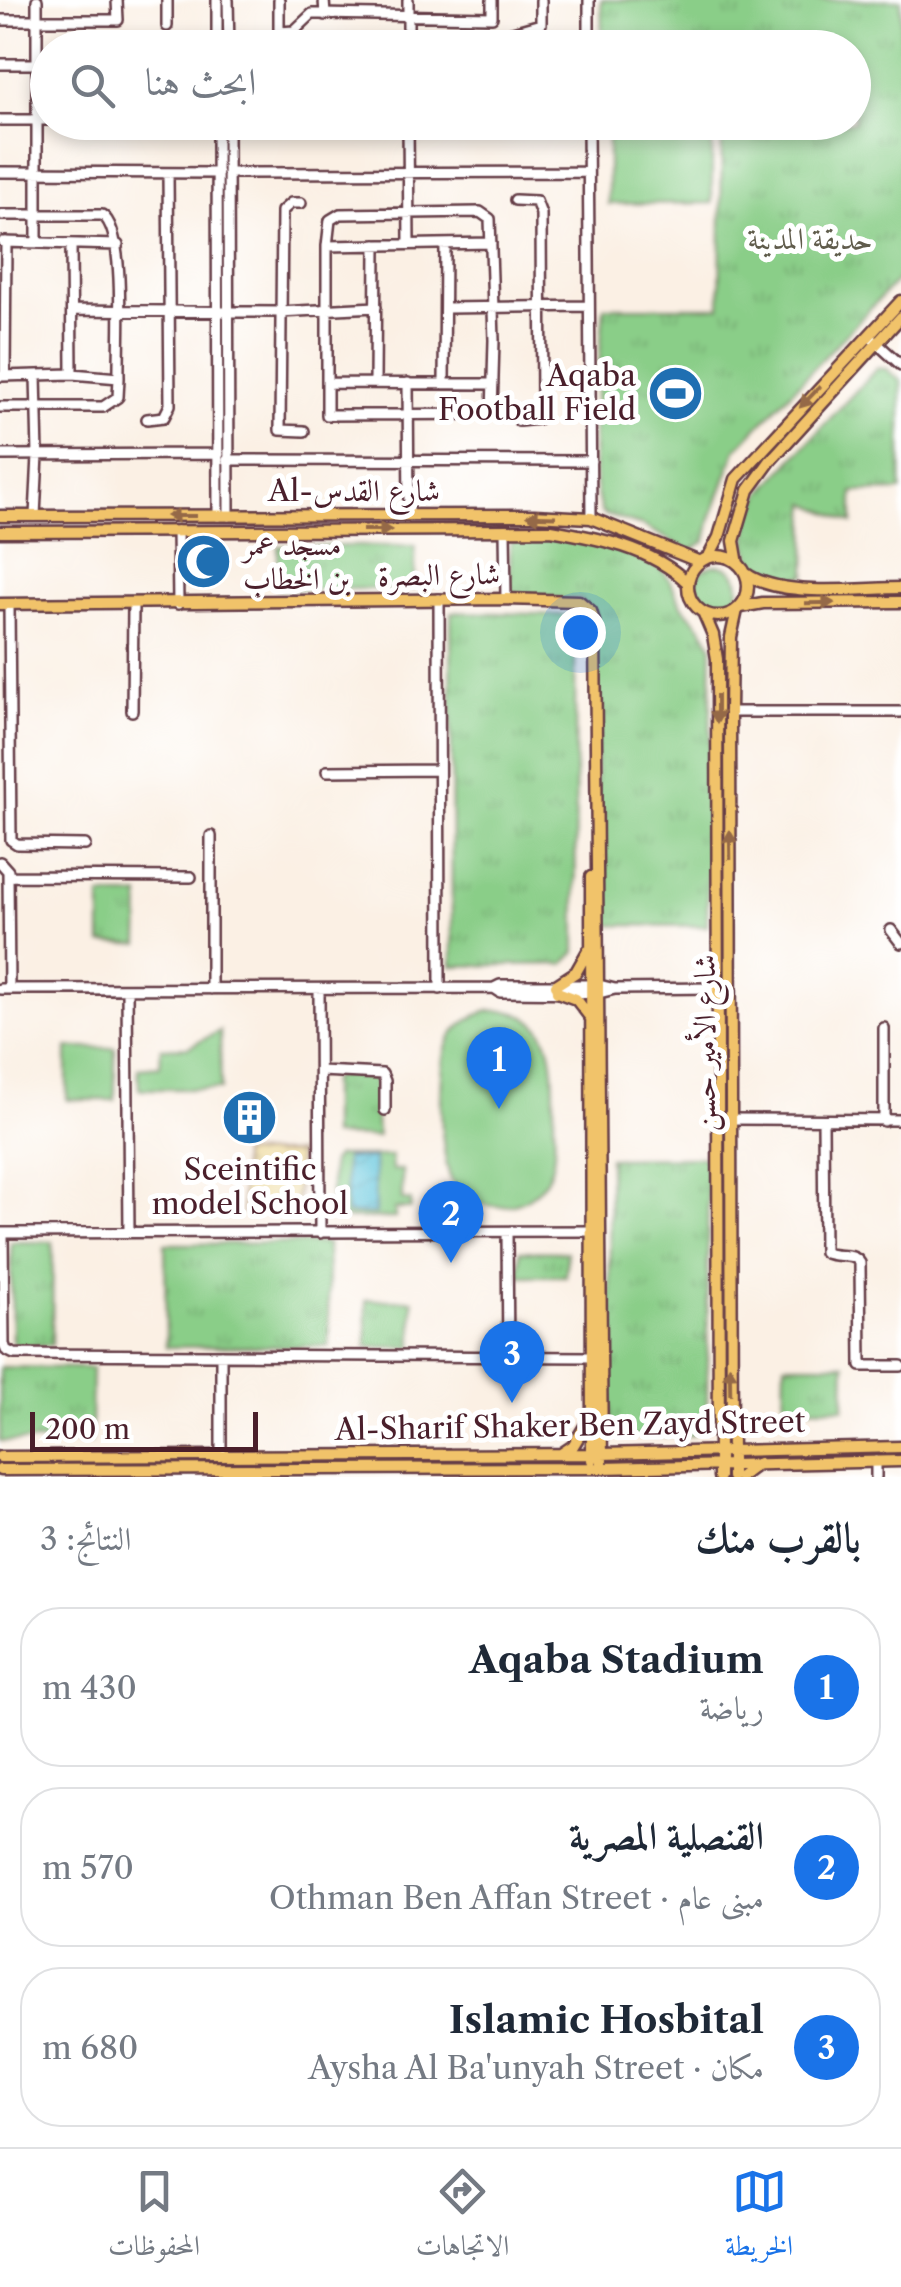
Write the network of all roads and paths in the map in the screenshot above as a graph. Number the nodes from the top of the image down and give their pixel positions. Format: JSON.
{"nodes":[{"id":1,"x":37,"y":0,"type":"edge"},
{"id":2,"x":117,"y":0,"type":"edge"},
{"id":3,"x":167,"y":0,"type":"edge"},
{"id":4,"x":217,"y":0,"type":"edge"},
{"id":5,"x":228,"y":0,"type":"edge"},
{"id":6,"x":279,"y":0,"type":"edge"},
{"id":7,"x":324,"y":0,"type":"edge"},
{"id":8,"x":408,"y":0,"type":"edge"},
{"id":9,"x":492,"y":0,"type":"edge"},
{"id":10,"x":541,"y":0,"type":"edge"},
{"id":11,"x":589,"y":0,"type":"edge"},
{"id":12,"x":325,"y":15,"type":"junction"},
{"id":13,"x":408,"y":17,"type":"junction"},
{"id":14,"x":36,"y":19,"type":"junction"},
{"id":15,"x":0,"y":20,"type":"edge"},
{"id":16,"x":167,"y":26,"type":"dead end"},
{"id":17,"x":37,"y":30,"type":"edge"},
{"id":18,"x":217,"y":30,"type":"edge"},
{"id":19,"x":229,"y":30,"type":"edge"},
{"id":20,"x":279,"y":30,"type":"edge"},
{"id":21,"x":295,"y":30,"type":"edge"},
{"id":22,"x":408,"y":30,"type":"edge"},
{"id":23,"x":519,"y":30,"type":"edge"},
{"id":24,"x":589,"y":30,"type":"edge"},
{"id":25,"x":0,"y":64,"type":"edge"},
{"id":26,"x":30,"y":64,"type":"edge"},
{"id":27,"x":0,"y":120,"type":"edge"},
{"id":28,"x":30,"y":120,"type":"edge"},
{"id":29,"x":40,"y":140,"type":"edge"},
{"id":30,"x":219,"y":140,"type":"edge"},
{"id":31,"x":227,"y":140,"type":"edge"},
{"id":32,"x":408,"y":140,"type":"edge"},
{"id":33,"x":588,"y":140,"type":"edge"},
{"id":34,"x":408,"y":171,"type":"junction"},
{"id":35,"x":0,"y":172,"type":"edge"},
{"id":36,"x":37,"y":172,"type":"junction"},
{"id":37,"x":588,"y":172,"type":"junction"},
{"id":38,"x":168,"y":173,"type":"junction"},
{"id":39,"x":224,"y":173,"type":"junction"},
{"id":40,"x":515,"y":200,"type":"dead end"},
{"id":41,"x":302,"y":203,"type":"dead end"},
{"id":42,"x":408,"y":212,"type":"junction"},
{"id":43,"x":0,"y":215,"type":"edge"},
{"id":44,"x":36,"y":216,"type":"junction"},
{"id":45,"x":3,"y":242,"type":"edge"},
{"id":46,"x":36,"y":242,"type":"junction"},
{"id":47,"x":491,"y":243,"type":"junction"},
{"id":48,"x":71,"y":244,"type":"junction"},
{"id":49,"x":410,"y":244,"type":"junction"},
{"id":50,"x":445,"y":244,"type":"junction"},
{"id":51,"x":118,"y":245,"type":"junction"},
{"id":52,"x":376,"y":245,"type":"junction"},
{"id":53,"x":327,"y":246,"type":"junction"},
{"id":54,"x":901,"y":300,"type":"edge"},
{"id":55,"x":589,"y":306,"type":"junction"},
{"id":56,"x":376,"y":307,"type":"junction"},
{"id":57,"x":493,"y":307,"type":"junction"},
{"id":58,"x":446,"y":308,"type":"junction"},
{"id":59,"x":540,"y":308,"type":"junction"},
{"id":60,"x":118,"y":309,"type":"junction"},
{"id":61,"x":328,"y":309,"type":"junction"},
{"id":62,"x":72,"y":310,"type":"junction"},
{"id":63,"x":230,"y":310,"type":"junction"},
{"id":64,"x":3,"y":311,"type":"edge"},
{"id":65,"x":168,"y":311,"type":"junction"},
{"id":66,"x":219,"y":312,"type":"junction"},
{"id":67,"x":279,"y":312,"type":"junction"},
{"id":68,"x":901,"y":317,"type":"edge"},
{"id":69,"x":874,"y":339,"type":"junction"},
{"id":70,"x":901,"y":365,"type":"edge"},
{"id":71,"x":72,"y":374,"type":"junction"},
{"id":72,"x":3,"y":376,"type":"edge"},
{"id":73,"x":36,"y":376,"type":"junction"},
{"id":74,"x":119,"y":378,"type":"junction"},
{"id":75,"x":327,"y":382,"type":"junction"},
{"id":76,"x":376,"y":383,"type":"junction"},
{"id":77,"x":408,"y":383,"type":"junction"},
{"id":78,"x":444,"y":384,"type":"junction"},
{"id":79,"x":493,"y":384,"type":"junction"},
{"id":80,"x":0,"y":407,"type":"edge"},
{"id":81,"x":36,"y":407,"type":"junction"},
{"id":82,"x":408,"y":415,"type":"junction"},
{"id":83,"x":146,"y":420,"type":"dead end"},
{"id":84,"x":518,"y":421,"type":"dead end"},
{"id":85,"x":304,"y":431,"type":"dead end"},
{"id":86,"x":0,"y":455,"type":"edge"},
{"id":87,"x":38,"y":455,"type":"junction"},
{"id":88,"x":223,"y":457,"type":"junction"},
{"id":89,"x":591,"y":460,"type":"junction"},
{"id":90,"x":408,"y":461,"type":"junction"},
{"id":91,"x":409,"y":515,"type":"junction"},
{"id":92,"x":0,"y":516,"type":"edge"},
{"id":93,"x":35,"y":516,"type":"junction"},
{"id":94,"x":117,"y":516,"type":"junction"},
{"id":95,"x":135,"y":516,"type":"junction"},
{"id":96,"x":223,"y":516,"type":"junction"},
{"id":97,"x":319,"y":516,"type":"junction"},
{"id":98,"x":340,"y":516,"type":"junction"},
{"id":99,"x":591,"y":518,"type":"junction"},
{"id":100,"x":322,"y":530,"type":"junction"},
{"id":101,"x":338,"y":530,"type":"junction"},
{"id":102,"x":506,"y":530,"type":"junction"},
{"id":103,"x":114,"y":531,"type":"junction"},
{"id":104,"x":135,"y":531,"type":"junction"},
{"id":105,"x":0,"y":532,"type":"edge"},
{"id":106,"x":177,"y":532,"type":"junction"},
{"id":107,"x":704,"y":560,"type":"junction"},
{"id":108,"x":742,"y":568,"type":"junction"},
{"id":109,"x":688,"y":583,"type":"junction"},
{"id":110,"x":901,"y":588,"type":"edge"},
{"id":111,"x":439,"y":599,"type":"junction"},
{"id":112,"x":506,"y":599,"type":"junction"},
{"id":113,"x":901,"y":602,"type":"edge"},
{"id":114,"x":5,"y":604,"type":"edge"},
{"id":115,"x":178,"y":604,"type":"junction"},
{"id":116,"x":133,"y":605,"type":"junction"},
{"id":117,"x":739,"y":609,"type":"junction"},
{"id":118,"x":704,"y":614,"type":"junction"},
{"id":119,"x":132,"y":712,"type":"dead end"},
{"id":120,"x":730,"y":712,"type":"junction"},
{"id":121,"x":901,"y":712,"type":"edge"},
{"id":122,"x":439,"y":770,"type":"junction"},
{"id":123,"x":327,"y":772,"type":"dead end"},
{"id":124,"x":211,"y":836,"type":"dead end"},
{"id":125,"x":594,"y":836,"type":"junction"},
{"id":126,"x":85,"y":845,"type":"dead end"},
{"id":127,"x":0,"y":862,"type":"edge"},
{"id":128,"x":8,"y":876,"type":"junction"},
{"id":129,"x":192,"y":877,"type":"dead end"},
{"id":130,"x":718,"y":898,"type":"junction"},
{"id":131,"x":731,"y":898,"type":"junction"},
{"id":132,"x":891,"y":930,"type":"dead end"},
{"id":133,"x":901,"y":943,"type":"edge"},
{"id":134,"x":590,"y":945,"type":"junction"},
{"id":135,"x":440,"y":988,"type":"junction"},
{"id":136,"x":718,"y":988,"type":"junction"},
{"id":137,"x":5,"y":989,"type":"edge"},
{"id":138,"x":127,"y":989,"type":"junction"},
{"id":139,"x":212,"y":989,"type":"junction"},
{"id":140,"x":319,"y":989,"type":"junction"},
{"id":141,"x":556,"y":989,"type":"junction"},
{"id":142,"x":594,"y":989,"type":"junction"},
{"id":143,"x":590,"y":1017,"type":"junction"},
{"id":144,"x":884,"y":1028,"type":"dead end"},
{"id":145,"x":320,"y":1071,"type":"junction"},
{"id":146,"x":385,"y":1110,"type":"dead end"},
{"id":147,"x":732,"y":1119,"type":"junction"},
{"id":148,"x":823,"y":1120,"type":"junction"},
{"id":149,"x":884,"y":1120,"type":"junction"},
{"id":150,"x":901,"y":1120,"type":"edge"},
{"id":151,"x":724,"y":1200,"type":"junction"},
{"id":152,"x":595,"y":1231,"type":"junction"},
{"id":153,"x":128,"y":1232,"type":"junction"},
{"id":154,"x":2,"y":1233,"type":"edge"},
{"id":155,"x":320,"y":1233,"type":"junction"},
{"id":156,"x":506,"y":1233,"type":"junction"},
{"id":157,"x":220,"y":1356,"type":"junction"},
{"id":158,"x":508,"y":1356,"type":"junction"},
{"id":159,"x":591,"y":1357,"type":"junction"},
{"id":160,"x":901,"y":1366,"type":"edge"},
{"id":161,"x":596,"y":1414,"type":"junction"},
{"id":162,"x":731,"y":1424,"type":"junction"},
{"id":163,"x":718,"y":1425,"type":"junction"},
{"id":164,"x":901,"y":1447,"type":"edge"},
{"id":165,"x":763,"y":1448,"type":"junction"},
{"id":166,"x":718,"y":1449,"type":"junction"},
{"id":167,"x":732,"y":1449,"type":"junction"},
{"id":168,"x":692,"y":1450,"type":"junction"},
{"id":169,"x":625,"y":1453,"type":"junction"},
{"id":170,"x":561,"y":1454,"type":"junction"},
{"id":171,"x":596,"y":1454,"type":"junction"},
{"id":172,"x":222,"y":1455,"type":"junction"},
{"id":173,"x":70,"y":1456,"type":"junction"},
{"id":174,"x":0,"y":1457,"type":"edge"},
{"id":175,"x":329,"y":1461,"type":"junction"},
{"id":176,"x":876,"y":1461,"type":"junction"},
{"id":177,"x":901,"y":1461,"type":"edge"},
{"id":178,"x":732,"y":1462,"type":"junction"},
{"id":179,"x":692,"y":1463,"type":"junction"},
{"id":180,"x":719,"y":1463,"type":"junction"},
{"id":181,"x":761,"y":1463,"type":"junction"},
{"id":182,"x":507,"y":1467,"type":"junction"},
{"id":183,"x":597,"y":1468,"type":"junction"},
{"id":184,"x":0,"y":1470,"type":"edge"},
{"id":185,"x":71,"y":1470,"type":"junction"},
{"id":186,"x":248,"y":1472,"type":"edge"},
{"id":187,"x":576,"y":1472,"type":"edge"},
{"id":188,"x":140,"y":1473,"type":"edge"},
{"id":189,"x":534,"y":1477,"type":"edge"},
{"id":190,"x":716,"y":1477,"type":"edge"},
{"id":191,"x":732,"y":1477,"type":"edge"},
{"id":192,"x":740,"y":1477,"type":"edge"},
{"id":193,"x":876,"y":1477,"type":"edge"}],
"edges":[{"from":1,"to":14,"type":"street"},
{"from":2,"to":14,"type":"street"},
{"from":3,"to":16,"type":"street"},
{"from":4,"to":18,"type":"street"},
{"from":5,"to":19,"type":"street"},
{"from":6,"to":20,"type":"street"},
{"from":7,"to":12,"type":"street"},
{"from":8,"to":13,"type":"street"},
{"from":9,"to":13,"type":"street"},
{"from":10,"to":23,"type":"street"},
{"from":11,"to":24,"type":"street"},
{"from":12,"to":13,"type":"street"},
{"from":12,"to":21,"type":"street"},
{"from":13,"to":22,"type":"street"},
{"from":14,"to":15,"type":"street"},
{"from":14,"to":17,"type":"street"},
{"from":25,"to":26,"type":"street"},
{"from":27,"to":28,"type":"street"},
{"from":29,"to":36,"type":"street"},
{"from":30,"to":39,"type":"street"},
{"from":31,"to":39,"type":"street"},
{"from":32,"to":34,"type":"street"},
{"from":33,"to":37,"type":"street"},
{"from":34,"to":37,"type":"street"},
{"from":34,"to":39,"type":"street"},
{"from":34,"to":42,"type":"street"},
{"from":35,"to":36,"type":"street"},
{"from":36,"to":38,"type":"street"},
{"from":36,"to":44,"type":"street"},
{"from":37,"to":55,"type":"street"},
{"from":38,"to":39,"type":"street"},
{"from":38,"to":65,"type":"street"},
{"from":39,"to":63,"type":"street"},
{"from":39,"to":66,"type":"street"},
{"from":40,"to":59,"type":"street"},
{"from":41,"to":67,"type":"street"},
{"from":42,"to":47,"type":"street"},
{"from":42,"to":49,"type":"street"},
{"from":42,"to":53,"type":"street"},
{"from":43,"to":44,"type":"street"},
{"from":44,"to":46,"type":"street"},
{"from":44,"to":51,"type":"street"},
{"from":45,"to":46,"type":"street"},
{"from":45,"to":64,"type":"street"},
{"from":46,"to":48,"type":"street"},
{"from":47,"to":50,"type":"street"},
{"from":47,"to":57,"type":"street"},
{"from":48,"to":51,"type":"street"},
{"from":48,"to":62,"type":"street"},
{"from":49,"to":50,"type":"street"},
{"from":49,"to":52,"type":"street"},
{"from":50,"to":58,"type":"street"},
{"from":51,"to":60,"type":"street"},
{"from":52,"to":53,"type":"street"},
{"from":52,"to":56,"type":"street"},
{"from":53,"to":61,"type":"street"},
{"from":54,"to":69,"type":"main road"},
{"from":55,"to":59,"type":"street"},
{"from":55,"to":89,"type":"street"},
{"from":56,"to":61,"type":"street"},
{"from":56,"to":76,"type":"street"},
{"from":57,"to":58,"type":"street"},
{"from":57,"to":59,"type":"street"},
{"from":57,"to":79,"type":"street"},
{"from":58,"to":78,"type":"street"},
{"from":59,"to":84,"type":"street"},
{"from":60,"to":62,"type":"street"},
{"from":60,"to":65,"type":"street"},
{"from":60,"to":74,"type":"street"},
{"from":61,"to":67,"type":"street"},
{"from":61,"to":75,"type":"street"},
{"from":62,"to":71,"type":"street"},
{"from":63,"to":66,"type":"street"},
{"from":63,"to":67,"type":"street"},
{"from":63,"to":88,"type":"street"},
{"from":64,"to":72,"type":"street"},
{"from":65,"to":66,"type":"street"},
{"from":65,"to":83,"type":"street"},
{"from":66,"to":88,"type":"street"},
{"from":67,"to":85,"type":"street"},
{"from":68,"to":69,"type":"main road"},
{"from":69,"to":70,"type":"street"},
{"from":69,"to":107,"type":"main road","one_way":true},
{"from":69,"to":108,"type":"main road"},
{"from":71,"to":73,"type":"street"},
{"from":71,"to":74,"type":"street"},
{"from":72,"to":73,"type":"street"},
{"from":73,"to":81,"type":"street"},
{"from":74,"to":81,"type":"street"},
{"from":75,"to":76,"type":"street"},
{"from":75,"to":82,"type":"street"},
{"from":76,"to":77,"type":"street"},
{"from":77,"to":78,"type":"street"},
{"from":77,"to":82,"type":"street"},
{"from":78,"to":79,"type":"street"},
{"from":79,"to":82,"type":"street"},
{"from":80,"to":81,"type":"street"},
{"from":81,"to":87,"type":"street"},
{"from":82,"to":90,"type":"street"},
{"from":86,"to":87,"type":"street"},
{"from":87,"to":88,"type":"street"},
{"from":87,"to":93,"type":"street"},
{"from":88,"to":90,"type":"street"},
{"from":88,"to":96,"type":"street"},
{"from":89,"to":90,"type":"street"},
{"from":89,"to":99,"type":"street"},
{"from":90,"to":91,"type":"street"},
{"from":91,"to":98,"type":"main road","name":"Al-شارع القدس"},
{"from":99,"to":91,"type":"main road","name":"Al-شارع القدس","one_way":true},
{"from":92,"to":93,"type":"main road","name":"Al-شارع القدس"},
{"from":93,"to":94,"type":"main road","name":"Al-شارع القدس"},
{"from":94,"to":95,"type":"main road","name":"Al-شارع القدس"},
{"from":94,"to":103,"type":"main road"},
{"from":96,"to":95,"type":"main road","name":"Al-شارع القدس","one_way":true},
{"from":95,"to":104,"type":"main road"},
{"from":96,"to":97,"type":"main road","name":"Al-شارع القدس"},
{"from":97,"to":98,"type":"main road","name":"Al-شارع القدس"},
{"from":97,"to":100,"type":"main road"},
{"from":98,"to":101,"type":"main road"},
{"from":99,"to":107,"type":"main road","name":"Al-شارع القدس"},
{"from":100,"to":101,"type":"main road","name":"Al-شارع القدس"},
{"from":100,"to":106,"type":"main road","name":"Al-شارع القدس"},
{"from":101,"to":102,"type":"main road","name":"Al-شارع القدس","one_way":true},
{"from":102,"to":109,"type":"main road","name":"Al-شارع القدس"},
{"from":102,"to":112,"type":"street"},
{"from":103,"to":104,"type":"main road","name":"Al-شارع القدس"},
{"from":103,"to":105,"type":"main road","name":"Al-شارع القدس"},
{"from":104,"to":106,"type":"main road","name":"Al-شارع القدس"},
{"from":106,"to":115,"type":"street"},
{"from":107,"to":108,"type":"main road"},
{"from":107,"to":109,"type":"main road"},
{"from":108,"to":110,"type":"main road"},
{"from":108,"to":117,"type":"main road"},
{"from":109,"to":118,"type":"main road"},
{"from":111,"to":112,"type":"main road","name":"شارع البصرة"},
{"from":111,"to":115,"type":"main road","name":"شارع البصرة"},
{"from":111,"to":122,"type":"street"},
{"from":112,"to":125,"type":"main road","name":"شارع البصرة"},
{"from":117,"to":113,"type":"main road","one_way":true},
{"from":114,"to":116,"type":"main road","name":"شارع البصرة"},
{"from":114,"to":126,"type":"street"},
{"from":115,"to":116,"type":"main road","name":"شارع البصرة"},
{"from":116,"to":119,"type":"street"},
{"from":117,"to":118,"type":"main road"},
{"from":117,"to":120,"type":"main road","name":"شارع الأمير حسن"},
{"from":118,"to":130,"type":"main road","name":"شارع الأمير حسن","one_way":true},
{"from":120,"to":121,"type":"street"},
{"from":131,"to":120,"type":"main road","name":"شارع الأمير حسن","one_way":true},
{"from":122,"to":123,"type":"street"},
{"from":122,"to":135,"type":"street"},
{"from":124,"to":139,"type":"street"},
{"from":125,"to":134,"type":"main road"},
{"from":125,"to":142,"type":"main road"},
{"from":127,"to":128,"type":"street"},
{"from":128,"to":129,"type":"street"},
{"from":128,"to":137,"type":"street"},
{"from":130,"to":131,"type":"main road"},
{"from":130,"to":136,"type":"main road","name":"شارع الأمير حسن"},
{"from":131,"to":147,"type":"main road","name":"شارع الأمير حسن"},
{"from":132,"to":133,"type":"street"},
{"from":134,"to":141,"type":"main road"},
{"from":134,"to":142,"type":"main road"},
{"from":135,"to":140,"type":"street"},
{"from":135,"to":141,"type":"street"},
{"from":136,"to":142,"type":"street"},
{"from":136,"to":151,"type":"main road","name":"شارع الأمير حسن"},
{"from":137,"to":138,"type":"street"},
{"from":138,"to":139,"type":"street"},
{"from":138,"to":153,"type":"street"},
{"from":139,"to":140,"type":"street"},
{"from":140,"to":145,"type":"street"},
{"from":141,"to":142,"type":"street"},
{"from":141,"to":143,"type":"main road"},
{"from":142,"to":143,"type":"main road"},
{"from":142,"to":152,"type":"main road"},
{"from":143,"to":152,"type":"main road"},
{"from":144,"to":149,"type":"street"},
{"from":145,"to":146,"type":"street"},
{"from":145,"to":155,"type":"street"},
{"from":147,"to":148,"type":"street"},
{"from":147,"to":151,"type":"main road","name":"شارع الأمير حسن"},
{"from":148,"to":149,"type":"street"},
{"from":148,"to":160,"type":"street"},
{"from":149,"to":150,"type":"street"},
{"from":162,"to":151,"type":"main road","name":"شارع الأمير حسن","one_way":true},
{"from":151,"to":163,"type":"main road","name":"شارع الأمير حسن"},
{"from":152,"to":156,"type":"street"},
{"from":152,"to":159,"type":"main road"},
{"from":152,"to":161,"type":"main road"},
{"from":153,"to":154,"type":"street"},
{"from":153,"to":155,"type":"street"},
{"from":154,"to":157,"type":"street"},
{"from":155,"to":156,"type":"street"},
{"from":156,"to":158,"type":"street"},
{"from":157,"to":158,"type":"street"},
{"from":157,"to":172,"type":"street"},
{"from":158,"to":159,"type":"street"},
{"from":159,"to":161,"type":"main road"},
{"from":161,"to":169,"type":"main road"},
{"from":161,"to":170,"type":"main road"},
{"from":161,"to":171,"type":"main road"},
{"from":162,"to":165,"type":"main road"},
{"from":162,"to":167,"type":"main road","name":"شارع الأمير حسن"},
{"from":163,"to":166,"type":"main road","name":"شارع الأمير حسن"},
{"from":163,"to":168,"type":"main road"},
{"from":164,"to":165,"type":"main road","name":"Al-Sharif Shaker Ben Zayd Street"},
{"from":165,"to":167,"type":"main road","name":"Al-Sharif Shaker Ben Zayd Street"},
{"from":166,"to":167,"type":"main road","name":"Al-Sharif Shaker Ben Zayd Street"},
{"from":166,"to":168,"type":"main road","name":"Al-Sharif Shaker Ben Zayd Street"},
{"from":166,"to":180,"type":"main road","name":"شارع الأمير حسن"},
{"from":167,"to":178,"type":"main road","name":"شارع الأمير حسن"},
{"from":168,"to":169,"type":"main road","name":"Al-Sharif Shaker Ben Zayd Street"},
{"from":169,"to":171,"type":"main road","name":"Al-Sharif Shaker Ben Zayd Street"},
{"from":170,"to":171,"type":"main road","name":"Al-Sharif Shaker Ben Zayd Street"},
{"from":170,"to":175,"type":"main road","name":"Al-Sharif Shaker Ben Zayd Street"},
{"from":171,"to":183,"type":"main road"},
{"from":172,"to":173,"type":"main road","name":"Al-Sharif Shaker Ben Zayd Street"},
{"from":172,"to":175,"type":"main road","name":"Al-Sharif Shaker Ben Zayd Street"},
{"from":173,"to":174,"type":"main road","name":"Al-Sharif Shaker Ben Zayd Street"},
{"from":173,"to":185,"type":"main road"},
{"from":175,"to":182,"type":"main road","name":"Al-Sharif Shaker Ben Zayd Street"},
{"from":175,"to":186,"type":"main road","name":"Al-Sharif Shaker Ben Zayd Street"},
{"from":176,"to":177,"type":"main road","name":"Al-Sharif Shaker Ben Zayd Street"},
{"from":176,"to":181,"type":"main road","name":"Al-Sharif Shaker Ben Zayd Street"},
{"from":176,"to":193,"type":"street"},
{"from":178,"to":180,"type":"main road","name":"Al-Sharif Shaker Ben Zayd Street"},
{"from":178,"to":181,"type":"main road","name":"Al-Sharif Shaker Ben Zayd Street"},
{"from":178,"to":191,"type":"main road","name":"شارع الأمير حسن"},
{"from":179,"to":180,"type":"main road","name":"Al-Sharif Shaker Ben Zayd Street"},
{"from":179,"to":183,"type":"main road","name":"Al-Sharif Shaker Ben Zayd Street"},
{"from":179,"to":190,"type":"main road"},
{"from":180,"to":190,"type":"main road","name":"شارع الأمير حسن"},
{"from":181,"to":192,"type":"main road"},
{"from":182,"to":187,"type":"main road","name":"Al-Sharif Shaker Ben Zayd Street"},
{"from":182,"to":189,"type":"main road"},
{"from":183,"to":187,"type":"main road","name":"Al-Sharif Shaker Ben Zayd Street"},
{"from":184,"to":185,"type":"main road","name":"Al-Sharif Shaker Ben Zayd Street"},
{"from":185,"to":188,"type":"main road","name":"Al-Sharif Shaker Ben Zayd Street"},
{"from":186,"to":188,"type":"main road","name":"Al-Sharif Shaker Ben Zayd Street"}]}
